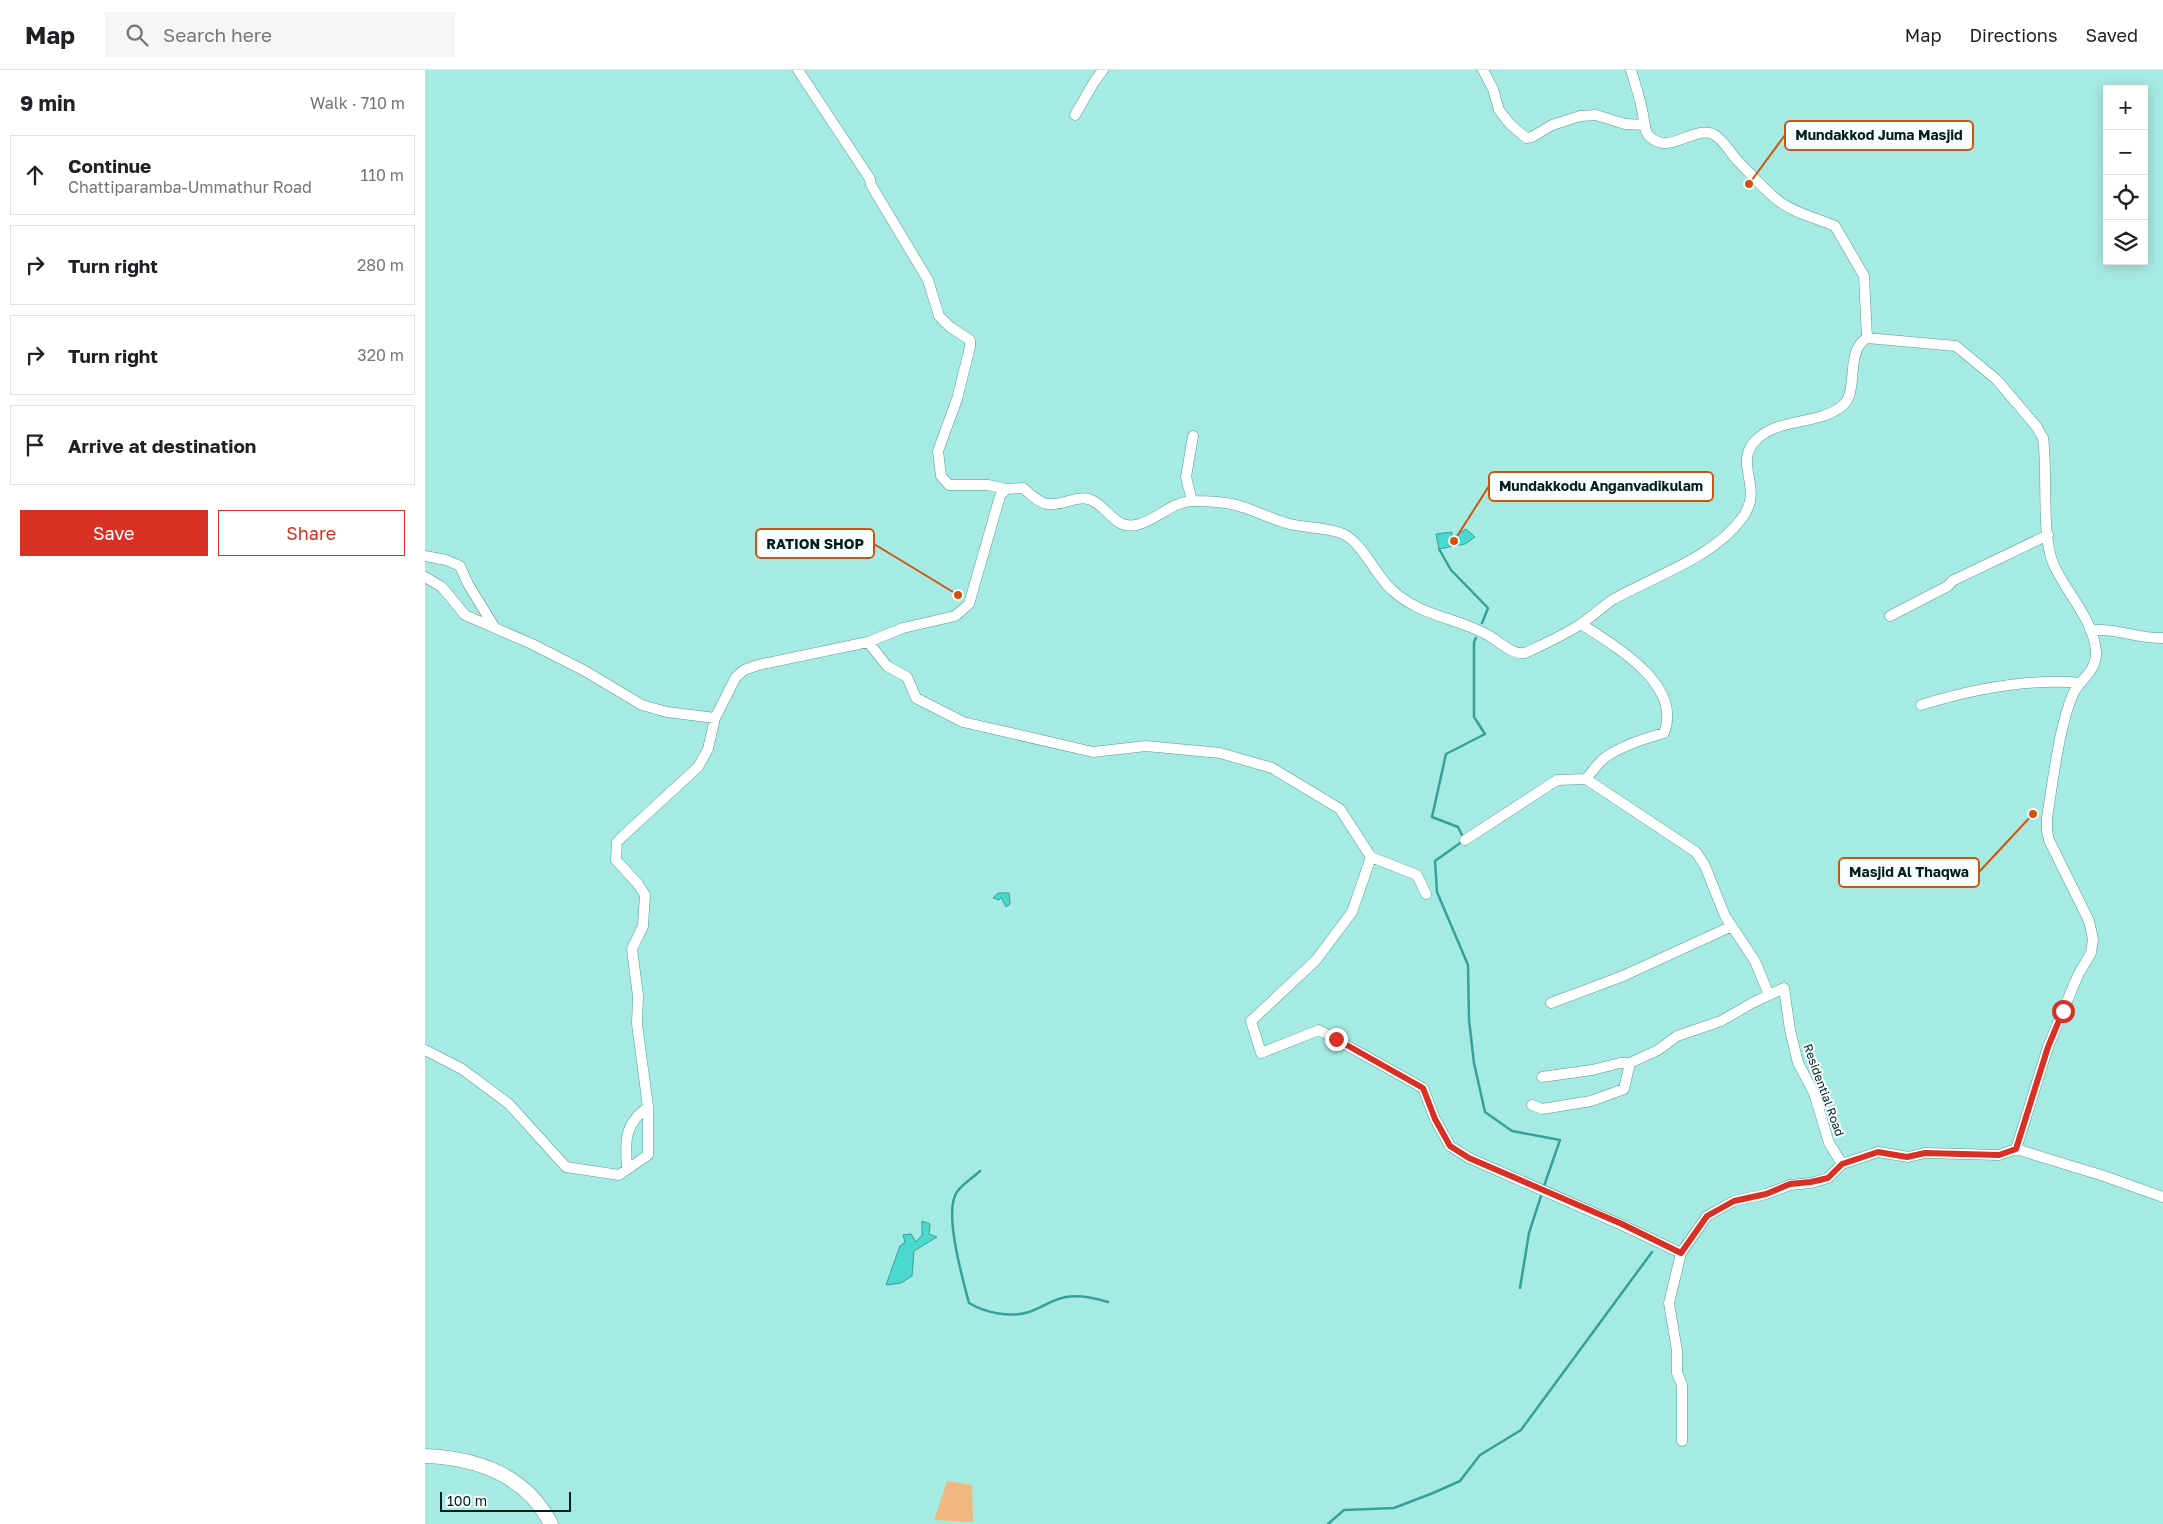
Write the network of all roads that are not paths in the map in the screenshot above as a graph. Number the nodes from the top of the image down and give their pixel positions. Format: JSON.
{"nodes":[{"id":1,"x":798,"y":70,"type":"edge"},
{"id":2,"x":1103,"y":70,"type":"edge"},
{"id":3,"x":1483,"y":70,"type":"edge"},
{"id":4,"x":1631,"y":70,"type":"edge"},
{"id":5,"x":1075,"y":115,"type":"dead end"},
{"id":6,"x":1645,"y":125,"type":"junction"},
{"id":7,"x":1867,"y":338,"type":"junction"},
{"id":8,"x":1193,"y":436,"type":"dead end"},
{"id":9,"x":1006,"y":489,"type":"junction"},
{"id":10,"x":1192,"y":501,"type":"junction"},
{"id":11,"x":2048,"y":535,"type":"junction"},
{"id":12,"x":425,"y":556,"type":"edge"},
{"id":13,"x":425,"y":577,"type":"edge"},
{"id":14,"x":1890,"y":616,"type":"dead end"},
{"id":15,"x":1581,"y":624,"type":"junction"},
{"id":16,"x":495,"y":628,"type":"junction"},
{"id":17,"x":2090,"y":630,"type":"junction"},
{"id":18,"x":2163,"y":638,"type":"edge"},
{"id":19,"x":868,"y":642,"type":"junction"},
{"id":20,"x":2081,"y":683,"type":"junction"},
{"id":21,"x":1921,"y":705,"type":"dead end"},
{"id":22,"x":715,"y":718,"type":"junction"},
{"id":23,"x":1586,"y":779,"type":"junction"},
{"id":24,"x":1465,"y":840,"type":"dead end"},
{"id":25,"x":1371,"y":857,"type":"junction"},
{"id":26,"x":1426,"y":894,"type":"dead end"},
{"id":27,"x":1732,"y":926,"type":"junction"},
{"id":28,"x":1769,"y":995,"type":"junction"},
{"id":29,"x":1551,"y":1003,"type":"dead end"},
{"id":30,"x":425,"y":1050,"type":"edge"},
{"id":31,"x":1630,"y":1063,"type":"junction"},
{"id":32,"x":1542,"y":1076,"type":"dead end"},
{"id":33,"x":1532,"y":1105,"type":"dead end"},
{"id":34,"x":648,"y":1107,"type":"junction"},
{"id":35,"x":2016,"y":1149,"type":"junction"},
{"id":36,"x":1842,"y":1164,"type":"junction"},
{"id":37,"x":627,"y":1169,"type":"junction"},
{"id":38,"x":2163,"y":1197,"type":"edge"},
{"id":39,"x":1681,"y":1253,"type":"junction"},
{"id":40,"x":1682,"y":1441,"type":"dead end"},
{"id":41,"x":425,"y":1456,"type":"edge"},
{"id":42,"x":551,"y":1524,"type":"edge"}],
"edges":[{"from":1,"to":9,"type":"street"},
{"from":2,"to":5,"type":"street"},
{"from":3,"to":6,"type":"street"},
{"from":4,"to":6,"type":"street"},
{"from":6,"to":7,"type":"street"},
{"from":7,"to":11,"type":"street"},
{"from":7,"to":15,"type":"street"},
{"from":8,"to":10,"type":"street"},
{"from":9,"to":10,"type":"street"},
{"from":9,"to":19,"type":"street"},
{"from":10,"to":15,"type":"street"},
{"from":11,"to":14,"type":"street"},
{"from":11,"to":17,"type":"street"},
{"from":12,"to":16,"type":"street"},
{"from":13,"to":16,"type":"street"},
{"from":15,"to":23,"type":"street"},
{"from":16,"to":22,"type":"street"},
{"from":17,"to":18,"type":"street"},
{"from":17,"to":20,"type":"street"},
{"from":19,"to":22,"type":"street"},
{"from":19,"to":25,"type":"street"},
{"from":20,"to":21,"type":"street"},
{"from":20,"to":35,"type":"street"},
{"from":22,"to":34,"type":"street"},
{"from":23,"to":24,"type":"street"},
{"from":23,"to":27,"type":"street"},
{"from":25,"to":26,"type":"street"},
{"from":25,"to":39,"type":"street"},
{"from":27,"to":28,"type":"street"},
{"from":27,"to":29,"type":"street"},
{"from":28,"to":31,"type":"street"},
{"from":28,"to":36,"type":"street","name":"Residential Road"},
{"from":30,"to":37,"type":"street"},
{"from":31,"to":32,"type":"street"},
{"from":31,"to":33,"type":"street"},
{"from":34,"to":37,"type":"street"},
{"from":34,"to":37,"type":"street"},
{"from":35,"to":36,"type":"street"},
{"from":35,"to":38,"type":"street"},
{"from":36,"to":39,"type":"street"},
{"from":39,"to":40,"type":"street"},
{"from":41,"to":42,"type":"main road"}]}
